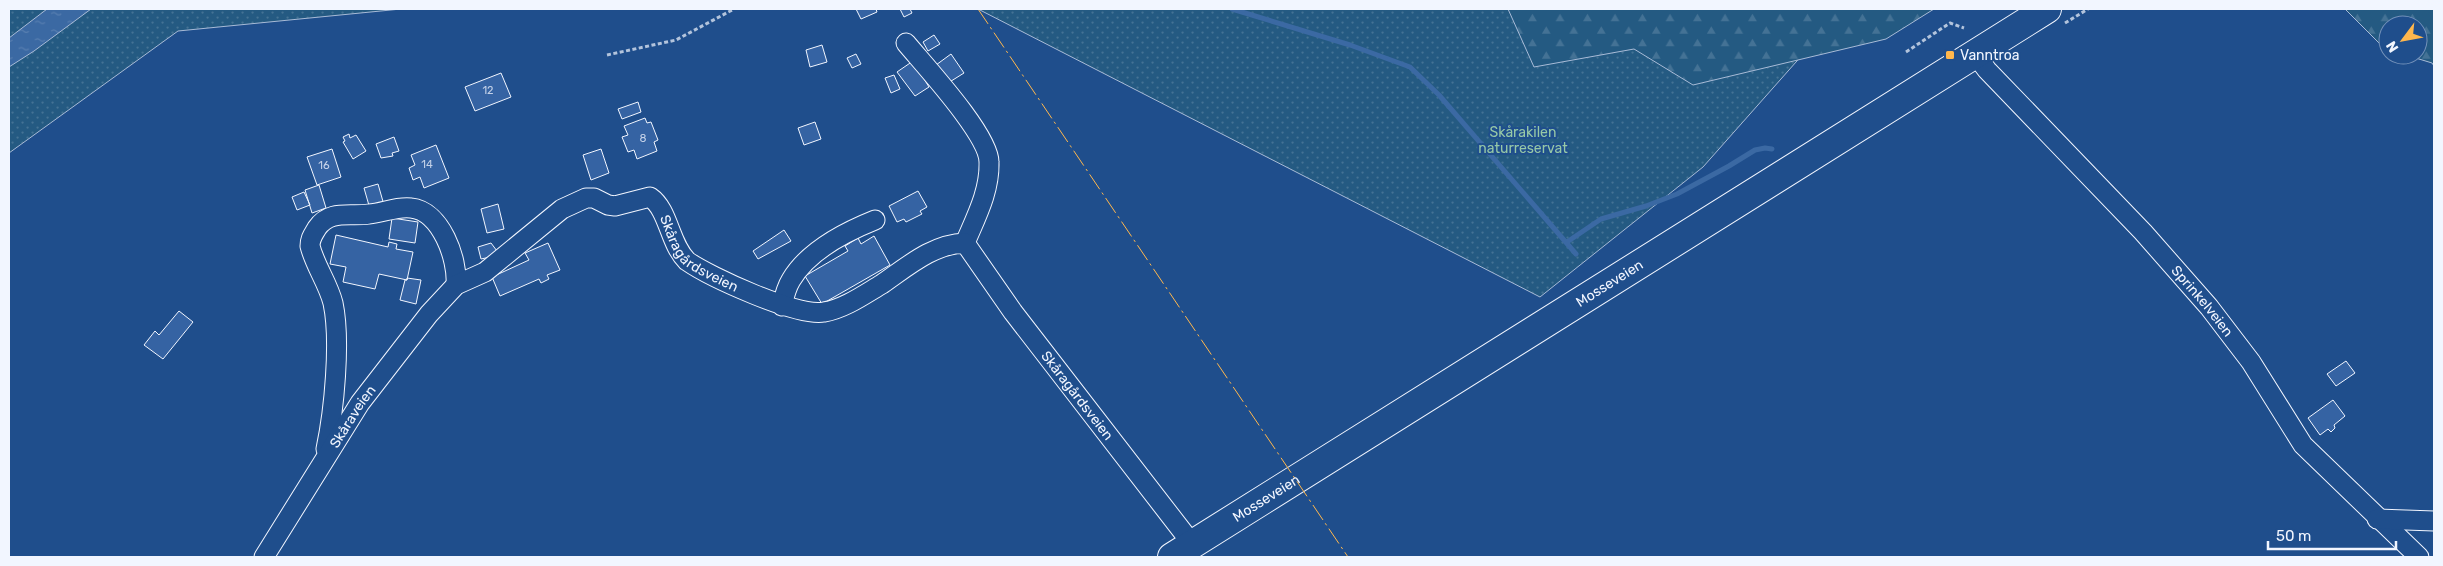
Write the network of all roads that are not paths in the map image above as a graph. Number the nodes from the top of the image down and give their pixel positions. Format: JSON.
{"nodes":[{"id":1,"x":2047,"y":9,"type":"edge"},
{"id":2,"x":906,"y":43,"type":"dead end"},
{"id":3,"x":1975,"y":54,"type":"junction"},
{"id":4,"x":875,"y":220,"type":"dead end"},
{"id":5,"x":965,"y":242,"type":"junction"},
{"id":6,"x":456,"y":285,"type":"junction"},
{"id":7,"x":782,"y":306,"type":"junction"},
{"id":8,"x":324,"y":459,"type":"junction"},
{"id":9,"x":2377,"y":519,"type":"junction"},
{"id":10,"x":2434,"y":521,"type":"edge"},
{"id":11,"x":1182,"y":551,"type":"edge"},
{"id":12,"x":264,"y":557,"type":"edge"},
{"id":13,"x":2418,"y":557,"type":"edge"}],
"edges":[{"from":1,"to":3,"type":"highway","name":"Mosseveien"},
{"from":2,"to":5,"type":"street"},
{"from":3,"to":9,"type":"street","name":"Sprinkelveien"},
{"from":3,"to":11,"type":"highway","name":"Mosseveien"},
{"from":4,"to":7,"type":"street"},
{"from":5,"to":7,"type":"street","name":"Skåragårdsveien"},
{"from":5,"to":11,"type":"street","name":"Skåragårdsveien"},
{"from":6,"to":7,"type":"street","name":"Skåragårdsveien"},
{"from":6,"to":8,"type":"street","name":"Skåraveien"},
{"from":6,"to":8,"type":"street"},
{"from":8,"to":12,"type":"street","name":"Skåraveien"},
{"from":9,"to":10,"type":"street"},
{"from":9,"to":13,"type":"street","name":"Sprinkelveien"}]}
